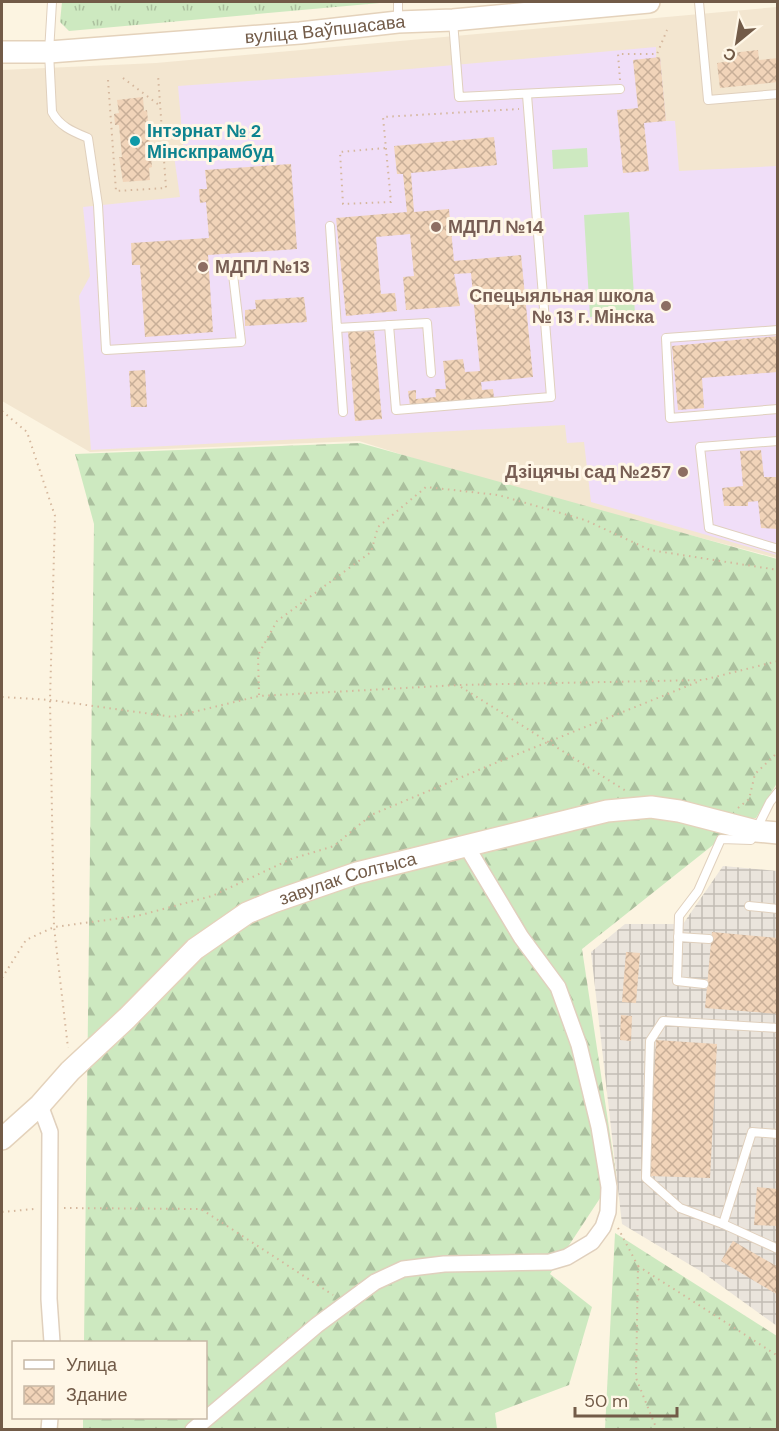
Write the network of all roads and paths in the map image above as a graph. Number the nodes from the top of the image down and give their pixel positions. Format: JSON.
{"nodes":[{"id":1,"x":52,"y":2,"type":"edge"},
{"id":2,"x":649,"y":2,"type":"edge"},
{"id":3,"x":699,"y":2,"type":"edge"},
{"id":4,"x":398,"y":12,"type":"edge"},
{"id":5,"x":453,"y":20,"type":"junction"},
{"id":6,"x":667,"y":30,"type":"dead end"},
{"id":7,"x":2,"y":52,"type":"edge"},
{"id":8,"x":50,"y":52,"type":"junction"},
{"id":9,"x":158,"y":75,"type":"dead end"},
{"id":10,"x":123,"y":78,"type":"dead end"},
{"id":11,"x":108,"y":80,"type":"dead end"},
{"id":12,"x":620,"y":89,"type":"joint"},
{"id":13,"x":777,"y":94,"type":"edge"},
{"id":14,"x":527,"y":95,"type":"junction"},
{"id":15,"x":161,"y":106,"type":"junction"},
{"id":16,"x":528,"y":108,"type":"junction"},
{"id":17,"x":385,"y":148,"type":"junction"},
{"id":18,"x":330,"y":226,"type":"dead end"},
{"id":19,"x":232,"y":266,"type":"dead end"},
{"id":20,"x":389,"y":325,"type":"junction"},
{"id":21,"x":337,"y":328,"type":"junction"},
{"id":22,"x":777,"y":330,"type":"edge"},
{"id":23,"x":431,"y":373,"type":"dead end"},
{"id":24,"x":777,"y":409,"type":"edge"},
{"id":25,"x":2,"y":411,"type":"edge"},
{"id":26,"x":343,"y":412,"type":"dead end"},
{"id":27,"x":777,"y":441,"type":"edge"},
{"id":28,"x":777,"y":549,"type":"edge"},
{"id":29,"x":777,"y":570,"type":"edge"},
{"id":30,"x":777,"y":661,"type":"edge"},
{"id":31,"x":702,"y":680,"type":"junction"},
{"id":32,"x":459,"y":686,"type":"junction"},
{"id":33,"x":259,"y":696,"type":"junction"},
{"id":34,"x":2,"y":698,"type":"edge"},
{"id":35,"x":51,"y":700,"type":"junction"},
{"id":36,"x":548,"y":742,"type":"junction"},
{"id":37,"x":777,"y":752,"type":"edge"},
{"id":38,"x":777,"y":792,"type":"edge"},
{"id":39,"x":651,"y":807,"type":"junction"},
{"id":40,"x":723,"y":822,"type":"junction"},
{"id":41,"x":756,"y":831,"type":"junction"},
{"id":42,"x":777,"y":833,"type":"edge"},
{"id":43,"x":467,"y":847,"type":"junction"},
{"id":44,"x":749,"y":906,"type":"dead end"},
{"id":45,"x":777,"y":909,"type":"edge"},
{"id":46,"x":54,"y":927,"type":"junction"},
{"id":47,"x":678,"y":937,"type":"junction"},
{"id":48,"x":709,"y":939,"type":"dead end"},
{"id":49,"x":2,"y":978,"type":"edge"},
{"id":50,"x":704,"y":984,"type":"dead end"},
{"id":51,"x":777,"y":1028,"type":"edge"},
{"id":52,"x":70,"y":1071,"type":"junction"},
{"id":53,"x":40,"y":1105,"type":"junction"},
{"id":54,"x":777,"y":1134,"type":"edge"},
{"id":55,"x":2,"y":1139,"type":"edge"},
{"id":56,"x":49,"y":1208,"type":"junction"},
{"id":57,"x":2,"y":1212,"type":"edge"},
{"id":58,"x":608,"y":1212,"type":"junction"},
{"id":59,"x":723,"y":1224,"type":"junction"},
{"id":60,"x":777,"y":1249,"type":"edge"},
{"id":61,"x":638,"y":1266,"type":"junction"},
{"id":62,"x":345,"y":1303,"type":"junction"},
{"id":63,"x":52,"y":1341,"type":"edge"},
{"id":64,"x":777,"y":1356,"type":"edge"},
{"id":65,"x":207,"y":1418,"type":"edge"},
{"id":66,"x":206,"y":1419,"type":"edge"},
{"id":67,"x":193,"y":1430,"type":"edge"},
{"id":68,"x":657,"y":1430,"type":"edge"}],
"edges":[{"from":1,"to":8,"type":"lane"},
{"from":2,"to":5,"type":"street","name":"вуліца Ваўпшасава"},
{"from":3,"to":13,"type":"lane"},
{"from":4,"to":5,"type":"street","name":"вуліца Ваўпшасава"},
{"from":4,"to":8,"type":"street","name":"вуліца Ваўпшасава"},
{"from":5,"to":14,"type":"lane"},
{"from":6,"to":12,"type":"path"},
{"from":7,"to":8,"type":"street","name":"вуліца Ваўпшасава"},
{"from":8,"to":19,"type":"lane"},
{"from":9,"to":15,"type":"path"},
{"from":10,"to":15,"type":"path"},
{"from":11,"to":15,"type":"path"},
{"from":12,"to":14,"type":"lane"},
{"from":14,"to":16,"type":"lane"},
{"from":16,"to":17,"type":"path"},
{"from":16,"to":20,"type":"lane"},
{"from":17,"to":17,"type":"path"},
{"from":18,"to":21,"type":"lane"},
{"from":20,"to":21,"type":"lane"},
{"from":20,"to":23,"type":"lane"},
{"from":21,"to":26,"type":"lane"},
{"from":22,"to":24,"type":"lane"},
{"from":25,"to":35,"type":"path"},
{"from":27,"to":28,"type":"lane"},
{"from":29,"to":33,"type":"path"},
{"from":30,"to":31,"type":"path"},
{"from":31,"to":32,"type":"path"},
{"from":31,"to":36,"type":"path"},
{"from":32,"to":33,"type":"path"},
{"from":32,"to":36,"type":"path"},
{"from":33,"to":35,"type":"path"},
{"from":34,"to":35,"type":"path"},
{"from":35,"to":46,"type":"path"},
{"from":36,"to":39,"type":"path"},
{"from":36,"to":46,"type":"path"},
{"from":37,"to":40,"type":"path"},
{"from":38,"to":41,"type":"lane"},
{"from":39,"to":40,"type":"street","name":"завулак Солтыса"},
{"from":39,"to":43,"type":"street","name":"завулак Солтыса"},
{"from":40,"to":41,"type":"street","name":"завулак Солтыса"},
{"from":41,"to":42,"type":"street","name":"завулак Солтыса"},
{"from":41,"to":47,"type":"lane"},
{"from":43,"to":52,"type":"street","name":"завулак Солтыса"},
{"from":43,"to":58,"type":"street"},
{"from":44,"to":45,"type":"lane"},
{"from":46,"to":49,"type":"path"},
{"from":46,"to":52,"type":"path"},
{"from":47,"to":48,"type":"lane"},
{"from":47,"to":50,"type":"lane"},
{"from":51,"to":59,"type":"lane"},
{"from":52,"to":53,"type":"street","name":"завулак Солтыса"},
{"from":53,"to":55,"type":"street","name":"завулак Солтыса"},
{"from":53,"to":56,"type":"street"},
{"from":54,"to":59,"type":"lane"},
{"from":56,"to":57,"type":"path"},
{"from":56,"to":62,"type":"path"},
{"from":56,"to":63,"type":"street"},
{"from":58,"to":61,"type":"path"},
{"from":58,"to":62,"type":"street"},
{"from":59,"to":60,"type":"lane"},
{"from":61,"to":64,"type":"path"},
{"from":61,"to":68,"type":"path"},
{"from":62,"to":65,"type":"street"},
{"from":66,"to":67,"type":"street"}]}
